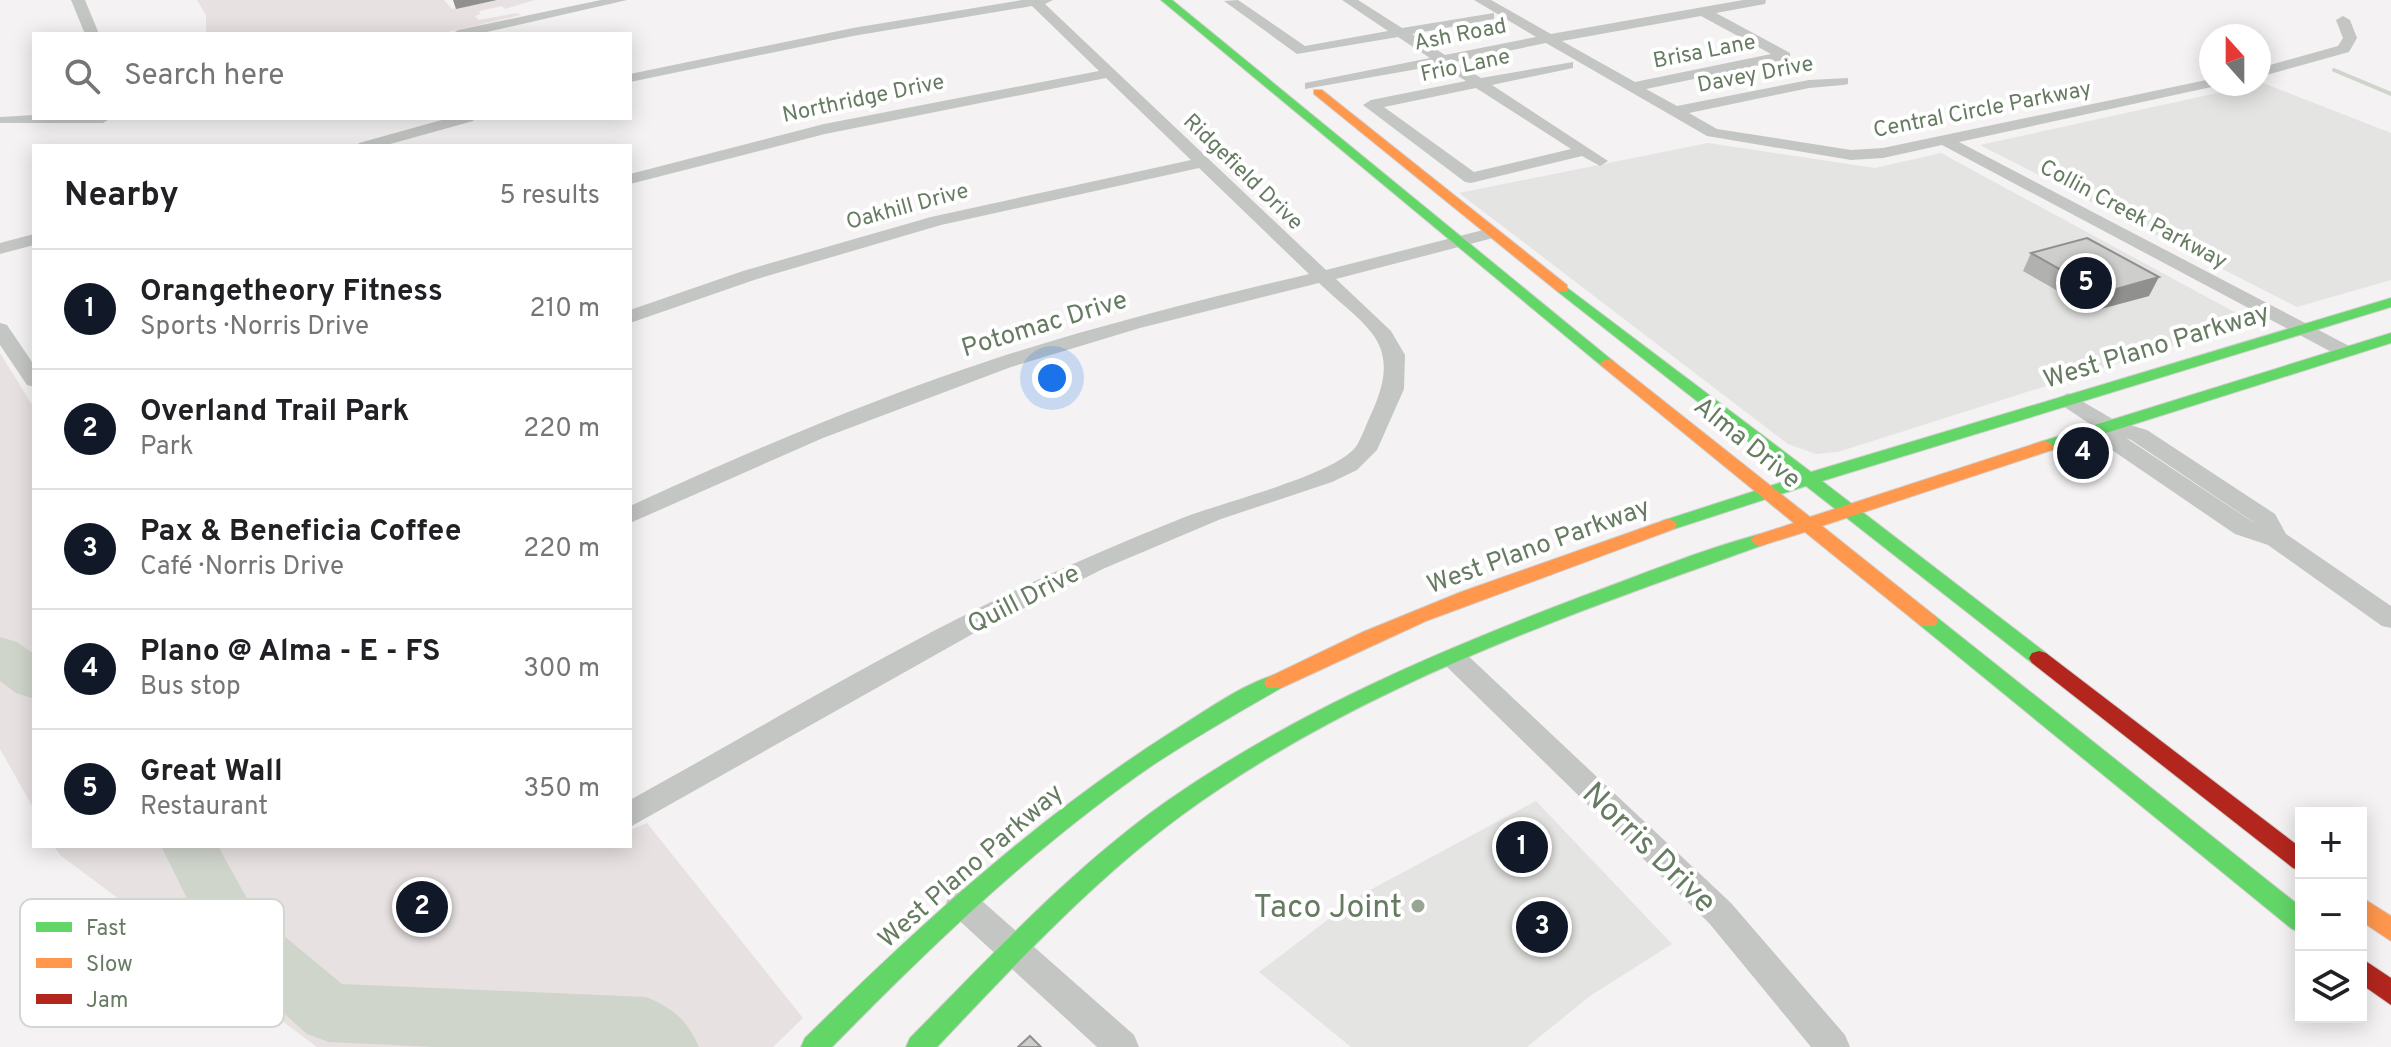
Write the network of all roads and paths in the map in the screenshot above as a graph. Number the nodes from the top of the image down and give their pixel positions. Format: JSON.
{"nodes":[{"id":1,"x":78,"y":0,"type":"edge"},
{"id":2,"x":620,"y":0,"type":"edge"},
{"id":3,"x":1166,"y":0,"type":"edge"},
{"id":4,"x":1349,"y":0,"type":"edge"},
{"id":5,"x":1481,"y":0,"type":"edge"},
{"id":6,"x":1038,"y":1,"type":"edge"},
{"id":7,"x":1235,"y":1,"type":"edge"},
{"id":8,"x":1760,"y":1,"type":"edge"},
{"id":9,"x":1702,"y":11,"type":"junction"},
{"id":10,"x":1489,"y":16,"type":"dead end"},
{"id":11,"x":2343,"y":20,"type":"dead end"},
{"id":12,"x":91,"y":32,"type":"edge"},
{"id":13,"x":468,"y":32,"type":"edge"},
{"id":14,"x":1401,"y":33,"type":"junction"},
{"id":15,"x":1547,"y":39,"type":"junction"},
{"id":16,"x":1442,"y":59,"type":"junction"},
{"id":17,"x":1568,"y":65,"type":"dead end"},
{"id":18,"x":2271,"y":70,"type":"edge"},
{"id":19,"x":1109,"y":73,"type":"junction"},
{"id":20,"x":632,"y":78,"type":"edge"},
{"id":21,"x":1305,"y":81,"type":"joint"},
{"id":22,"x":1843,"y":81,"type":"dead end"},
{"id":23,"x":1479,"y":83,"type":"junction"},
{"id":24,"x":2199,"y":86,"type":"edge"},
{"id":25,"x":1632,"y":87,"type":"junction"},
{"id":26,"x":32,"y":102,"type":"edge"},
{"id":27,"x":1675,"y":111,"type":"junction"},
{"id":28,"x":36,"y":120,"type":"edge"},
{"id":29,"x":460,"y":120,"type":"edge"},
{"id":30,"x":2,"y":121,"type":"edge"},
{"id":31,"x":1944,"y":140,"type":"junction"},
{"id":32,"x":372,"y":144,"type":"edge"},
{"id":33,"x":1584,"y":151,"type":"junction"},
{"id":34,"x":1600,"y":161,"type":"dead end"},
{"id":35,"x":1202,"y":162,"type":"junction"},
{"id":36,"x":632,"y":178,"type":"edge"},
{"id":37,"x":1491,"y":233,"type":"junction"},
{"id":38,"x":32,"y":240,"type":"edge"},
{"id":39,"x":1459,"y":242,"type":"junction"},
{"id":40,"x":0,"y":249,"type":"edge"},
{"id":41,"x":1322,"y":276,"type":"junction"},
{"id":42,"x":2391,"y":302,"type":"edge"},
{"id":43,"x":632,"y":316,"type":"edge"},
{"id":44,"x":0,"y":329,"type":"edge"},
{"id":45,"x":2303,"y":329,"type":"junction"},
{"id":46,"x":2391,"y":338,"type":"edge"},
{"id":47,"x":2346,"y":352,"type":"junction"},
{"id":48,"x":32,"y":374,"type":"edge"},
{"id":49,"x":1393,"y":389,"type":"joint"},
{"id":50,"x":2068,"y":399,"type":"junction"},
{"id":51,"x":2108,"y":426,"type":"junction"},
{"id":52,"x":1807,"y":477,"type":"junction"},
{"id":53,"x":1766,"y":490,"type":"junction"},
{"id":54,"x":1847,"y":508,"type":"junction"},
{"id":55,"x":632,"y":514,"type":"edge"},
{"id":56,"x":1806,"y":522,"type":"junction"},
{"id":57,"x":2391,"y":619,"type":"edge"},
{"id":58,"x":1434,"y":635,"type":"junction"},
{"id":59,"x":633,"y":814,"type":"edge"},
{"id":60,"x":2295,"y":856,"type":"edge"},
{"id":61,"x":962,"y":903,"type":"junction"},
{"id":62,"x":2367,"y":912,"type":"edge"},
{"id":63,"x":2295,"y":916,"type":"edge"},
{"id":64,"x":2391,"y":930,"type":"edge"},
{"id":65,"x":1017,"y":950,"type":"junction"},
{"id":66,"x":2367,"y":974,"type":"edge"},
{"id":67,"x":2391,"y":993,"type":"edge"},
{"id":68,"x":814,"y":1047,"type":"edge"},
{"id":69,"x":919,"y":1047,"type":"edge"},
{"id":70,"x":1122,"y":1047,"type":"edge"},
{"id":71,"x":1833,"y":1047,"type":"edge"}],
"edges":[{"from":1,"to":12,"type":"street"},
{"from":2,"to":13,"type":"street"},
{"from":3,"to":39,"type":"main road","name":"Alma Drive"},
{"from":4,"to":14,"type":"street"},
{"from":5,"to":15,"type":"street"},
{"from":6,"to":19,"type":"street","name":"Ridgefield Drive"},
{"from":6,"to":20,"type":"street"},
{"from":7,"to":14,"type":"street"},
{"from":8,"to":9,"type":"street","name":"Ash Road"},
{"from":9,"to":15,"type":"street","name":"Ash Road"},
{"from":9,"to":25,"type":"street","name":"Brisa Lane"},
{"from":10,"to":14,"type":"street"},
{"from":11,"to":18,"type":"street"},
{"from":14,"to":16,"type":"street"},
{"from":15,"to":16,"type":"street","name":"Ash Road"},
{"from":15,"to":25,"type":"street"},
{"from":16,"to":21,"type":"street","name":"Ash Road"},
{"from":16,"to":23,"type":"street"},
{"from":17,"to":23,"type":"street","name":"Frio Lane"},
{"from":19,"to":35,"type":"street","name":"Ridgefield Drive"},
{"from":19,"to":36,"type":"street","name":"Northridge Drive"},
{"from":21,"to":37,"type":"main road","name":"Alma Drive"},
{"from":22,"to":27,"type":"street","name":"Davey Drive"},
{"from":23,"to":33,"type":"street"},
{"from":23,"to":33,"type":"street","name":"Frio Lane"},
{"from":24,"to":31,"type":"street","name":"Central Circle Parkway"},
{"from":25,"to":27,"type":"street"},
{"from":26,"to":30,"type":"street"},
{"from":27,"to":31,"type":"street","name":"Central Circle Parkway"},
{"from":28,"to":30,"type":"street"},
{"from":29,"to":32,"type":"street"},
{"from":31,"to":45,"type":"street","name":"Collin Creek Parkway"},
{"from":33,"to":34,"type":"street"},
{"from":35,"to":41,"type":"street","name":"Ridgefield Drive"},
{"from":35,"to":43,"type":"street","name":"Oakhill Drive"},
{"from":37,"to":39,"type":"street","name":"Potomac Drive"},
{"from":37,"to":52,"type":"main road","name":"Alma Drive"},
{"from":38,"to":40,"type":"street"},
{"from":39,"to":41,"type":"street","name":"Potomac Drive"},
{"from":39,"to":53,"type":"main road","name":"Alma Drive"},
{"from":41,"to":49,"type":"street","name":"Ridgefield Drive"},
{"from":41,"to":55,"type":"street","name":"Potomac Drive"},
{"from":42,"to":45,"type":"main road","name":"West Plano Parkway"},
{"from":44,"to":48,"type":"street"},
{"from":45,"to":47,"type":"street","name":"Collin Creek Parkway"},
{"from":45,"to":50,"type":"main road","name":"West Plano Parkway"},
{"from":46,"to":47,"type":"main road","name":"West Plano Parkway"},
{"from":47,"to":51,"type":"main road","name":"West Plano Parkway"},
{"from":49,"to":59,"type":"street","name":"Quill Drive"},
{"from":50,"to":51,"type":"street"},
{"from":50,"to":52,"type":"main road","name":"West Plano Parkway"},
{"from":51,"to":54,"type":"main road","name":"West Plano Parkway"},
{"from":51,"to":57,"type":"street"},
{"from":52,"to":53,"type":"main road","name":"West Plano Parkway"},
{"from":52,"to":54,"type":"main road","name":"Alma Drive"},
{"from":53,"to":56,"type":"main road","name":"Alma Drive"},
{"from":53,"to":58,"type":"main road","name":"West Plano Parkway"},
{"from":54,"to":56,"type":"main road","name":"West Plano Parkway"},
{"from":54,"to":60,"type":"main road","name":"Alma Drive"},
{"from":56,"to":58,"type":"main road","name":"West Plano Parkway"},
{"from":56,"to":63,"type":"main road","name":"Alma Drive"},
{"from":58,"to":61,"type":"main road","name":"West Plano Parkway"},
{"from":58,"to":65,"type":"main road","name":"West Plano Parkway"},
{"from":58,"to":71,"type":"street","name":"Norris Drive"},
{"from":61,"to":65,"type":"street"},
{"from":61,"to":68,"type":"main road","name":"West Plano Parkway"},
{"from":62,"to":64,"type":"main road"},
{"from":65,"to":69,"type":"main road","name":"West Plano Parkway"},
{"from":65,"to":70,"type":"street"},
{"from":66,"to":67,"type":"main road"}]}
